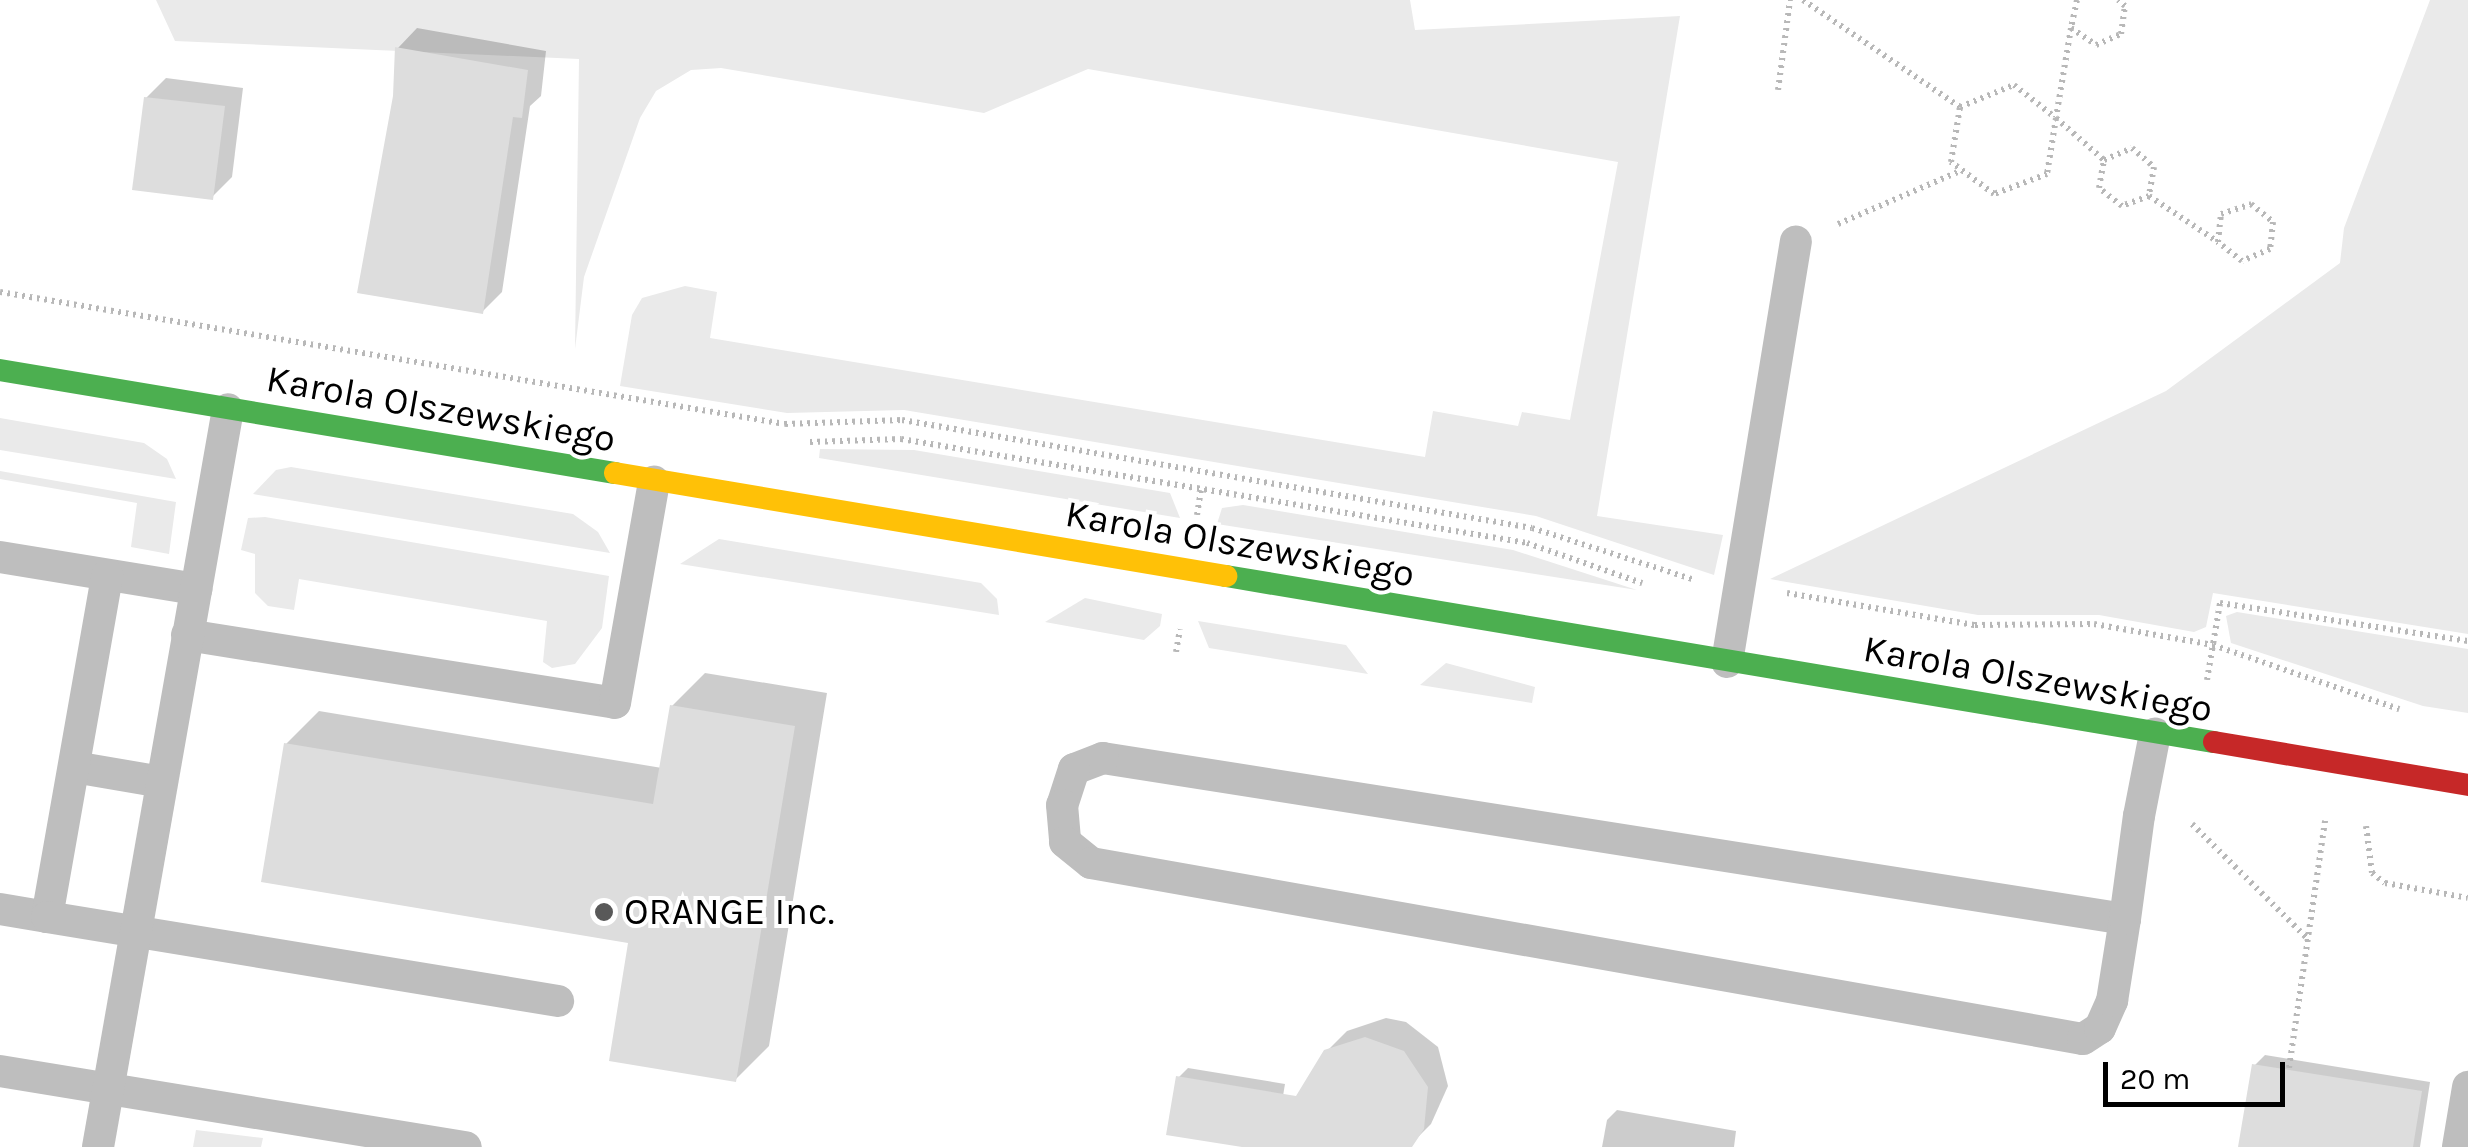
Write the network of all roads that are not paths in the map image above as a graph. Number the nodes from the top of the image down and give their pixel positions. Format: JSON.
{"nodes":[{"id":1,"x":1796,"y":242,"type":"road end"},
{"id":2,"x":0,"y":370,"type":"edge"},
{"id":3,"x":228,"y":409,"type":"junction"},
{"id":4,"x":654,"y":480,"type":"junction"},
{"id":5,"x":0,"y":557,"type":"edge"},
{"id":6,"x":108,"y":575,"type":"junction"},
{"id":7,"x":196,"y":589,"type":"junction"},
{"id":8,"x":188,"y":635,"type":"junction"},
{"id":9,"x":1727,"y":662,"type":"junction"},
{"id":10,"x":2155,"y":734,"type":"junction"},
{"id":11,"x":74,"y":766,"type":"junction"},
{"id":12,"x":162,"y":782,"type":"junction"},
{"id":13,"x":2468,"y":784,"type":"edge"},
{"id":14,"x":0,"y":910,"type":"edge"},
{"id":15,"x":47,"y":917,"type":"junction"},
{"id":16,"x":2125,"y":919,"type":"junction"},
{"id":17,"x":136,"y":931,"type":"junction"},
{"id":18,"x":558,"y":1001,"type":"dead end"},
{"id":19,"x":0,"y":1072,"type":"edge"},
{"id":20,"x":2468,"y":1087,"type":"edge"},
{"id":21,"x":108,"y":1088,"type":"junction"},
{"id":22,"x":98,"y":1147,"type":"edge"},
{"id":23,"x":466,"y":1147,"type":"edge"},
{"id":24,"x":2458,"y":1147,"type":"edge"}],
"edges":[{"from":1,"to":9,"type":"lane"},
{"from":2,"to":3,"type":"street","name":"Karola Olszewskiego"},
{"from":3,"to":4,"type":"street","name":"Karola Olszewskiego"},
{"from":3,"to":7,"type":"lane"},
{"from":4,"to":8,"type":"lane"},
{"from":4,"to":9,"type":"street","name":"Karola Olszewskiego"},
{"from":5,"to":6,"type":"lane"},
{"from":6,"to":7,"type":"lane"},
{"from":6,"to":11,"type":"lane"},
{"from":7,"to":8,"type":"lane"},
{"from":8,"to":12,"type":"lane"},
{"from":9,"to":10,"type":"street","name":"Karola Olszewskiego"},
{"from":10,"to":13,"type":"street","name":"Karola Olszewskiego"},
{"from":10,"to":16,"type":"lane"},
{"from":11,"to":12,"type":"lane"},
{"from":11,"to":15,"type":"lane"},
{"from":12,"to":17,"type":"lane"},
{"from":14,"to":15,"type":"lane"},
{"from":15,"to":17,"type":"lane"},
{"from":16,"to":16,"type":"lane"},
{"from":17,"to":18,"type":"lane"},
{"from":17,"to":21,"type":"lane"},
{"from":19,"to":21,"type":"lane"},
{"from":20,"to":24,"type":"lane"},
{"from":21,"to":22,"type":"lane"},
{"from":21,"to":23,"type":"lane"}]}
